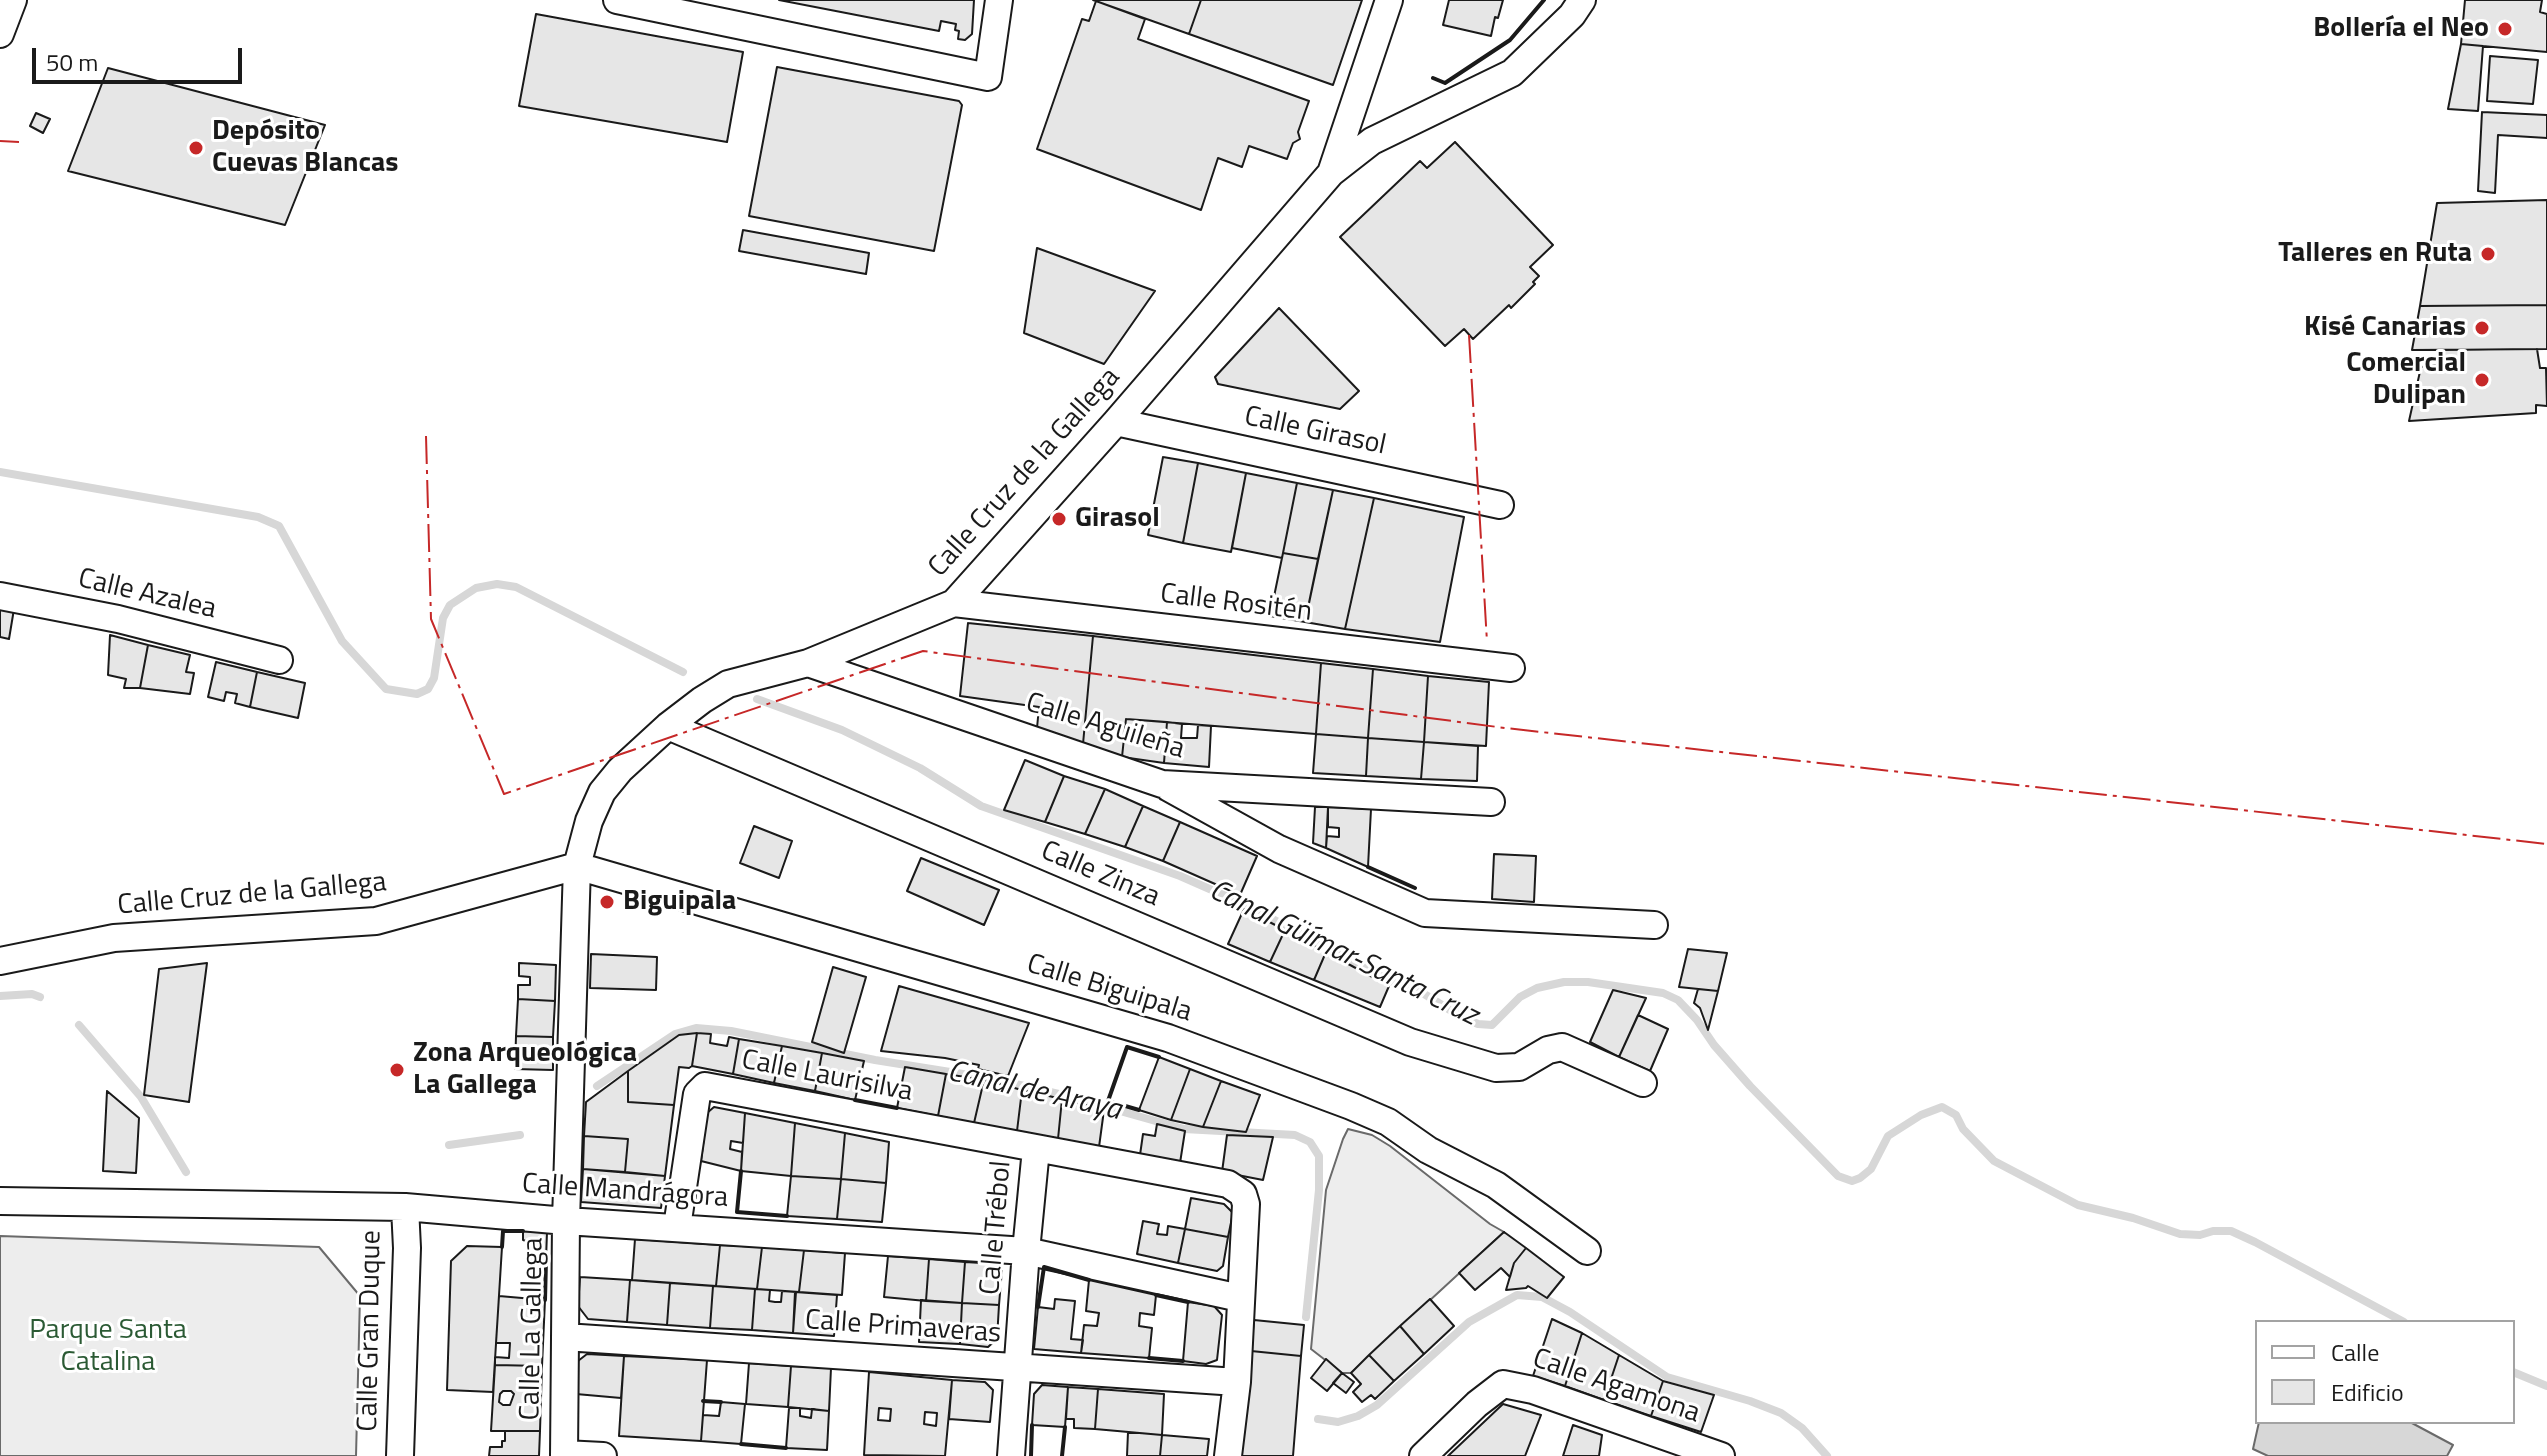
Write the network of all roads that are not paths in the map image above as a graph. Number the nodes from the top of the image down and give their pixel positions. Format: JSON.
{"nodes":[{"id":1,"x":13,"y":0,"type":"edge"},
{"id":2,"x":617,"y":0,"type":"edge"},
{"id":3,"x":999,"y":0,"type":"edge"},
{"id":4,"x":1389,"y":0,"type":"edge"},
{"id":5,"x":1582,"y":0,"type":"edge"},
{"id":6,"x":1,"y":31,"type":"edge"},
{"id":7,"x":1331,"y":173,"type":"junction"},
{"id":8,"x":1116,"y":422,"type":"junction"},
{"id":9,"x":1500,"y":505,"type":"dead end"},
{"id":10,"x":0,"y":596,"type":"edge"},
{"id":11,"x":954,"y":603,"type":"junction"},
{"id":12,"x":279,"y":660,"type":"dead end"},
{"id":13,"x":808,"y":663,"type":"junction"},
{"id":14,"x":1511,"y":668,"type":"dead end"},
{"id":15,"x":668,"y":726,"type":"junction"},
{"id":16,"x":1162,"y":784,"type":"junction"},
{"id":17,"x":1491,"y":802,"type":"dead end"},
{"id":18,"x":577,"y":866,"type":"junction"},
{"id":19,"x":1654,"y":925,"type":"dead end"},
{"id":20,"x":0,"y":961,"type":"edge"},
{"id":21,"x":1643,"y":1083,"type":"dead end"},
{"id":22,"x":1036,"y":1149,"type":"junction"},
{"id":23,"x":0,"y":1201,"type":"edge"},
{"id":24,"x":405,"y":1207,"type":"junction"},
{"id":25,"x":566,"y":1221,"type":"junction"},
{"id":26,"x":677,"y":1227,"type":"junction"},
{"id":27,"x":1026,"y":1251,"type":"junction"},
{"id":28,"x":1587,"y":1251,"type":"dead end"},
{"id":29,"x":1240,"y":1298,"type":"junction"},
{"id":30,"x":565,"y":1337,"type":"junction"},
{"id":31,"x":1018,"y":1368,"type":"junction"},
{"id":32,"x":1237,"y":1382,"type":"junction"},
{"id":33,"x":564,"y":1455,"type":"edge"},
{"id":34,"x":400,"y":1456,"type":"edge"},
{"id":35,"x":603,"y":1456,"type":"edge"},
{"id":36,"x":1011,"y":1456,"type":"edge"},
{"id":37,"x":1228,"y":1456,"type":"edge"},
{"id":38,"x":1423,"y":1456,"type":"edge"},
{"id":39,"x":1721,"y":1456,"type":"edge"}],
"edges":[{"from":1,"to":6,"type":"street"},
{"from":2,"to":3,"type":"street"},
{"from":4,"to":7,"type":"street"},
{"from":5,"to":7,"type":"street","name":"Calle Cruz de la Gallega"},
{"from":7,"to":8,"type":"street","name":"Calle Cruz de la Gallega"},
{"from":8,"to":9,"type":"street","name":"Calle Girasol"},
{"from":8,"to":11,"type":"street","name":"Calle Cruz de la Gallega"},
{"from":10,"to":12,"type":"street","name":"Calle Azalea"},
{"from":11,"to":13,"type":"street","name":"Calle Cruz de la Gallega"},
{"from":11,"to":14,"type":"street","name":"Calle Rositén"},
{"from":13,"to":15,"type":"street","name":"Calle Cruz de la Gallega"},
{"from":13,"to":16,"type":"street","name":"Calle Aguileña"},
{"from":15,"to":18,"type":"street","name":"Calle Cruz de la Gallega"},
{"from":15,"to":21,"type":"street","name":"Calle Zinza"},
{"from":16,"to":17,"type":"street","name":"Calle Aguileña"},
{"from":16,"to":19,"type":"street"},
{"from":18,"to":20,"type":"street","name":"Calle Cruz de la Gallega"},
{"from":18,"to":25,"type":"street","name":"Calle La Gallega"},
{"from":18,"to":28,"type":"street","name":"Calle Biguipala"},
{"from":22,"to":26,"type":"street","name":"Calle Laurisilva"},
{"from":22,"to":27,"type":"street","name":"Calle Trébol"},
{"from":22,"to":29,"type":"street","name":"Calle Laurisilva"},
{"from":23,"to":24,"type":"street","name":"Calle Mandrágora"},
{"from":24,"to":25,"type":"street","name":"Calle Mandrágora"},
{"from":24,"to":34,"type":"street","name":"Calle Gran Duque"},
{"from":25,"to":26,"type":"street","name":"Calle Mandrágora"},
{"from":25,"to":30,"type":"street","name":"Calle La Gallega"},
{"from":26,"to":27,"type":"street","name":"Calle Mandrágora"},
{"from":27,"to":29,"type":"street","name":"Calle Mandrágora"},
{"from":27,"to":31,"type":"street","name":"Calle Trébol"},
{"from":29,"to":32,"type":"street","name":"Calle Laurisilva"},
{"from":30,"to":31,"type":"street","name":"Calle Primaveras"},
{"from":30,"to":33,"type":"street","name":"Calle La Gallega"},
{"from":31,"to":32,"type":"street","name":"Calle Primaveras"},
{"from":31,"to":36,"type":"street","name":"Calle Trébol"},
{"from":32,"to":37,"type":"street","name":"Calle Laurisilva"},
{"from":33,"to":35,"type":"street"},
{"from":38,"to":39,"type":"street","name":"Calle Agamona"}]}
